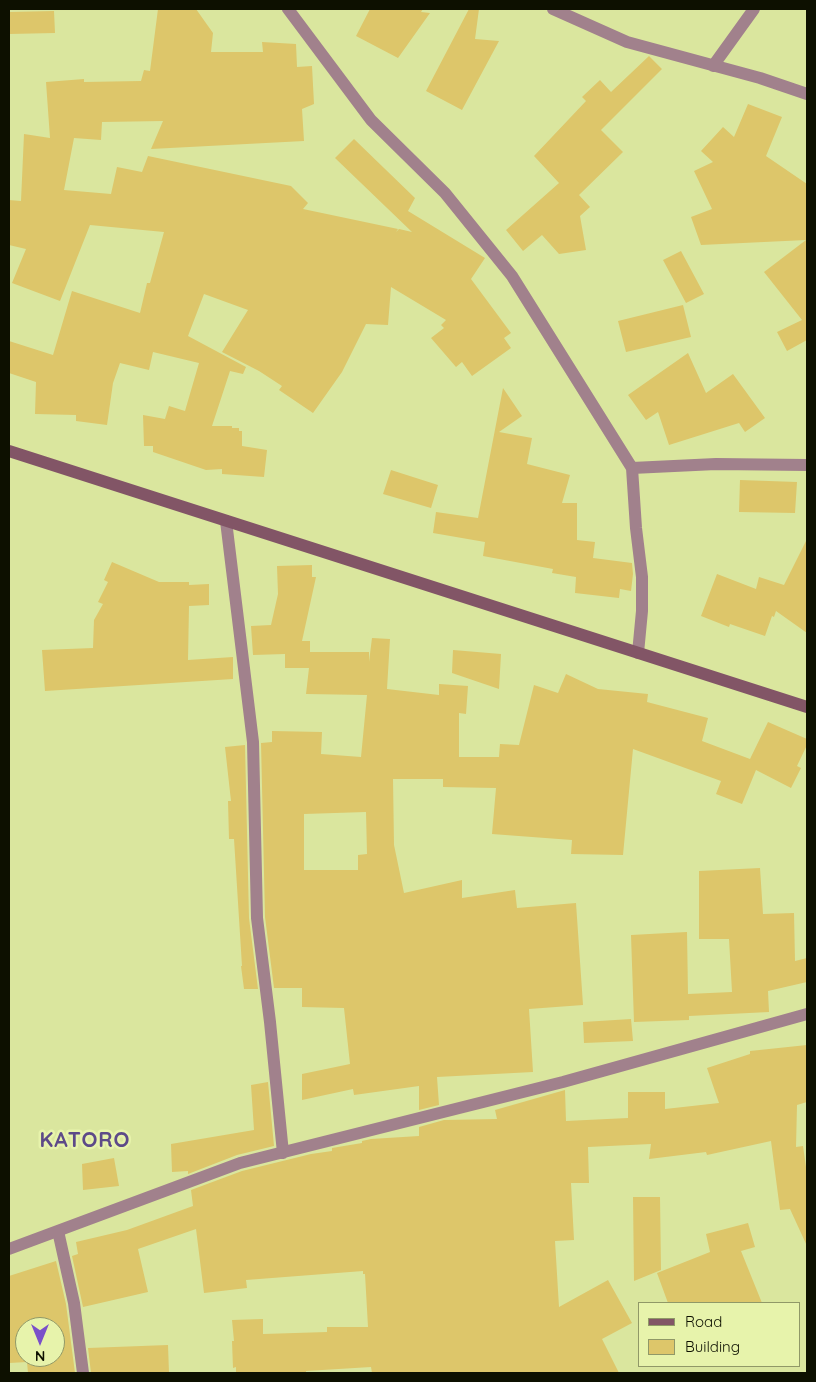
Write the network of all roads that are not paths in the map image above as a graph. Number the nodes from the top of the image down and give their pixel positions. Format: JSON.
{"nodes":[{"id":1,"x":288,"y":9,"type":"edge"},
{"id":2,"x":553,"y":9,"type":"edge"},
{"id":3,"x":754,"y":9,"type":"edge"},
{"id":4,"x":713,"y":66,"type":"junction"},
{"id":5,"x":807,"y":94,"type":"edge"},
{"id":6,"x":9,"y":451,"type":"edge"},
{"id":7,"x":807,"y":465,"type":"edge"},
{"id":8,"x":632,"y":468,"type":"junction"},
{"id":9,"x":226,"y":521,"type":"junction"},
{"id":10,"x":638,"y":654,"type":"junction"},
{"id":11,"x":807,"y":706,"type":"edge"},
{"id":12,"x":807,"y":1014,"type":"edge"},
{"id":13,"x":283,"y":1153,"type":"junction"},
{"id":14,"x":58,"y":1231,"type":"junction"},
{"id":15,"x":9,"y":1249,"type":"edge"},
{"id":16,"x":82,"y":1373,"type":"edge"}],
"edges":[{"from":1,"to":8,"type":"street"},
{"from":2,"to":4,"type":"street"},
{"from":3,"to":4,"type":"street"},
{"from":4,"to":5,"type":"street"},
{"from":6,"to":9,"type":"street"},
{"from":7,"to":8,"type":"street"},
{"from":8,"to":10,"type":"street"},
{"from":9,"to":10,"type":"street"},
{"from":9,"to":13,"type":"street"},
{"from":10,"to":11,"type":"street"},
{"from":12,"to":13,"type":"street"},
{"from":13,"to":14,"type":"street"},
{"from":14,"to":15,"type":"street"},
{"from":14,"to":16,"type":"street"}]}
